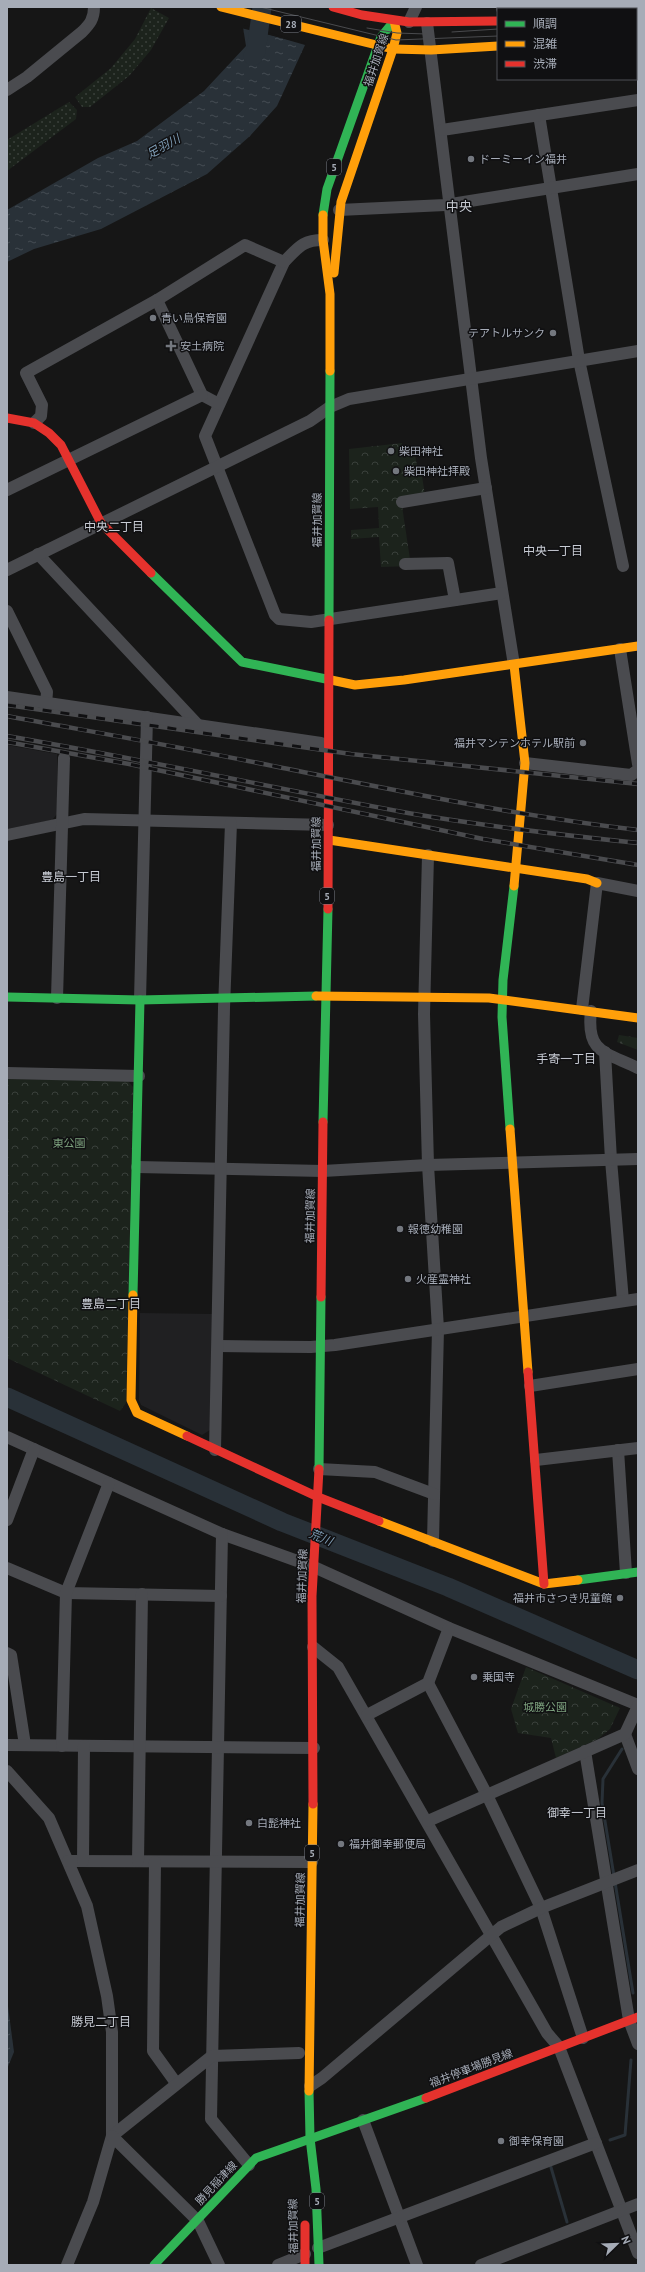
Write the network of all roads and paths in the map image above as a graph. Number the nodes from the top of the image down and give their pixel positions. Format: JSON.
{"nodes":[{"id":1,"x":94,"y":7,"type":"edge"},
{"id":2,"x":221,"y":7,"type":"edge"},
{"id":3,"x":333,"y":7,"type":"edge"},
{"id":4,"x":416,"y":7,"type":"edge"},
{"id":5,"x":394,"y":21,"type":"junction"},
{"id":6,"x":497,"y":21,"type":"edge"},
{"id":7,"x":410,"y":22,"type":"junction"},
{"id":8,"x":428,"y":23,"type":"junction"},
{"id":9,"x":378,"y":45,"type":"junction"},
{"id":10,"x":497,"y":46,"type":"edge"},
{"id":11,"x":393,"y":49,"type":"junction"},
{"id":12,"x":431,"y":50,"type":"junction"},
{"id":13,"x":7,"y":90,"type":"edge"},
{"id":14,"x":638,"y":100,"type":"edge"},
{"id":15,"x":539,"y":115,"type":"junction"},
{"id":16,"x":442,"y":130,"type":"junction"},
{"id":17,"x":638,"y":174,"type":"edge"},
{"id":18,"x":551,"y":187,"type":"junction"},
{"id":19,"x":452,"y":204,"type":"junction"},
{"id":20,"x":339,"y":210,"type":"junction"},
{"id":21,"x":323,"y":240,"type":"junction"},
{"id":22,"x":284,"y":262,"type":"junction"},
{"id":23,"x":330,"y":294,"type":"junction"},
{"id":24,"x":157,"y":300,"type":"junction"},
{"id":25,"x":638,"y":351,"type":"edge"},
{"id":26,"x":579,"y":360,"type":"junction"},
{"id":27,"x":471,"y":377,"type":"junction"},
{"id":28,"x":202,"y":395,"type":"junction"},
{"id":29,"x":219,"y":404,"type":"junction"},
{"id":30,"x":330,"y":407,"type":"junction"},
{"id":31,"x":7,"y":418,"type":"edge"},
{"id":32,"x":34,"y":423,"type":"junction"},
{"id":33,"x":69,"y":459,"type":"junction"},
{"id":34,"x":217,"y":466,"type":"junction"},
{"id":35,"x":486,"y":488,"type":"junction"},
{"id":36,"x":7,"y":490,"type":"edge"},
{"id":37,"x":402,"y":502,"type":"dead end"},
{"id":38,"x":101,"y":523,"type":"junction"},
{"id":39,"x":38,"y":554,"type":"junction"},
{"id":40,"x":405,"y":564,"type":"dead end"},
{"id":41,"x":623,"y":566,"type":"dead end"},
{"id":42,"x":7,"y":570,"type":"edge"},
{"id":43,"x":502,"y":593,"type":"junction"},
{"id":44,"x":455,"y":600,"type":"junction"},
{"id":45,"x":7,"y":611,"type":"edge"},
{"id":46,"x":328,"y":620,"type":"junction"},
{"id":47,"x":638,"y":646,"type":"edge"},
{"id":48,"x":620,"y":649,"type":"junction"},
{"id":49,"x":514,"y":665,"type":"junction"},
{"id":50,"x":330,"y":678,"type":"junction"},
{"id":51,"x":7,"y":697,"type":"edge"},
{"id":52,"x":46,"y":704,"type":"junction"},
{"id":53,"x":147,"y":717,"type":"junction"},
{"id":54,"x":199,"y":726,"type":"junction"},
{"id":55,"x":321,"y":743,"type":"dead end"},
{"id":56,"x":64,"y":758,"type":"dead end"},
{"id":57,"x":525,"y":763,"type":"junction"},
{"id":58,"x":638,"y":764,"type":"edge"},
{"id":59,"x":638,"y":770,"type":"edge"},
{"id":60,"x":146,"y":821,"type":"junction"},
{"id":61,"x":231,"y":823,"type":"junction"},
{"id":62,"x":62,"y":824,"type":"junction"},
{"id":63,"x":328,"y":825,"type":"junction"},
{"id":64,"x":7,"y":835,"type":"edge"},
{"id":65,"x":329,"y":840,"type":"junction"},
{"id":66,"x":428,"y":855,"type":"junction"},
{"id":67,"x":516,"y":868,"type":"junction"},
{"id":68,"x":597,"y":883,"type":"junction"},
{"id":69,"x":638,"y":891,"type":"edge"},
{"id":70,"x":326,"y":996,"type":"junction"},
{"id":71,"x":424,"y":996,"type":"junction"},
{"id":72,"x":7,"y":997,"type":"edge"},
{"id":73,"x":57,"y":998,"type":"junction"},
{"id":74,"x":502,"y":998,"type":"junction"},
{"id":75,"x":224,"y":999,"type":"junction"},
{"id":76,"x":140,"y":1000,"type":"junction"},
{"id":77,"x":587,"y":1010,"type":"junction"},
{"id":78,"x":638,"y":1018,"type":"edge"},
{"id":79,"x":605,"y":1052,"type":"junction"},
{"id":80,"x":638,"y":1068,"type":"edge"},
{"id":81,"x":7,"y":1073,"type":"edge"},
{"id":82,"x":139,"y":1076,"type":"junction"},
{"id":83,"x":638,"y":1159,"type":"edge"},
{"id":84,"x":611,"y":1160,"type":"junction"},
{"id":85,"x":514,"y":1162,"type":"junction"},
{"id":86,"x":428,"y":1165,"type":"junction"},
{"id":87,"x":137,"y":1167,"type":"junction"},
{"id":88,"x":222,"y":1169,"type":"junction"},
{"id":89,"x":323,"y":1171,"type":"junction"},
{"id":90,"x":638,"y":1299,"type":"edge"},
{"id":91,"x":624,"y":1301,"type":"junction"},
{"id":92,"x":524,"y":1317,"type":"junction"},
{"id":93,"x":438,"y":1328,"type":"junction"},
{"id":94,"x":218,"y":1346,"type":"junction"},
{"id":95,"x":320,"y":1346,"type":"junction"},
{"id":96,"x":638,"y":1369,"type":"edge"},
{"id":97,"x":530,"y":1386,"type":"junction"},
{"id":98,"x":7,"y":1437,"type":"edge"},
{"id":99,"x":638,"y":1448,"type":"edge"},
{"id":100,"x":34,"y":1449,"type":"junction"},
{"id":101,"x":215,"y":1450,"type":"junction"},
{"id":102,"x":618,"y":1450,"type":"junction"},
{"id":103,"x":536,"y":1460,"type":"junction"},
{"id":104,"x":319,"y":1469,"type":"junction"},
{"id":105,"x":108,"y":1483,"type":"junction"},
{"id":106,"x":434,"y":1494,"type":"junction"},
{"id":107,"x":318,"y":1497,"type":"junction"},
{"id":108,"x":7,"y":1520,"type":"edge"},
{"id":109,"x":222,"y":1534,"type":"junction"},
{"id":110,"x":433,"y":1541,"type":"junction"},
{"id":111,"x":314,"y":1563,"type":"junction"},
{"id":112,"x":7,"y":1568,"type":"edge"},
{"id":113,"x":632,"y":1573,"type":"edge"},
{"id":114,"x":544,"y":1584,"type":"junction"},
{"id":115,"x":66,"y":1593,"type":"junction"},
{"id":116,"x":142,"y":1594,"type":"junction"},
{"id":117,"x":221,"y":1596,"type":"junction"},
{"id":118,"x":449,"y":1628,"type":"junction"},
{"id":119,"x":313,"y":1647,"type":"junction"},
{"id":120,"x":7,"y":1653,"type":"edge"},
{"id":121,"x":428,"y":1683,"type":"junction"},
{"id":122,"x":638,"y":1706,"type":"edge"},
{"id":123,"x":366,"y":1715,"type":"junction"},
{"id":124,"x":625,"y":1734,"type":"junction"},
{"id":125,"x":7,"y":1745,"type":"edge"},
{"id":126,"x":25,"y":1745,"type":"junction"},
{"id":127,"x":62,"y":1746,"type":"junction"},
{"id":128,"x":84,"y":1746,"type":"junction"},
{"id":129,"x":140,"y":1746,"type":"junction"},
{"id":130,"x":218,"y":1747,"type":"junction"},
{"id":131,"x":314,"y":1748,"type":"junction"},
{"id":132,"x":585,"y":1751,"type":"junction"},
{"id":133,"x":638,"y":1769,"type":"edge"},
{"id":134,"x":7,"y":1771,"type":"edge"},
{"id":135,"x":487,"y":1795,"type":"junction"},
{"id":136,"x":428,"y":1821,"type":"junction"},
{"id":137,"x":68,"y":1861,"type":"junction"},
{"id":138,"x":84,"y":1861,"type":"junction"},
{"id":139,"x":138,"y":1862,"type":"junction"},
{"id":140,"x":155,"y":1862,"type":"junction"},
{"id":141,"x":216,"y":1862,"type":"junction"},
{"id":142,"x":312,"y":1862,"type":"junction"},
{"id":143,"x":638,"y":1870,"type":"edge"},
{"id":144,"x":608,"y":1882,"type":"junction"},
{"id":145,"x":541,"y":1908,"type":"junction"},
{"id":146,"x":492,"y":1936,"type":"junction"},
{"id":147,"x":634,"y":2018,"type":"edge"},
{"id":148,"x":583,"y":2038,"type":"junction"},
{"id":149,"x":638,"y":2044,"type":"edge"},
{"id":150,"x":559,"y":2047,"type":"junction"},
{"id":151,"x":298,"y":2053,"type":"dead end"},
{"id":152,"x":212,"y":2056,"type":"junction"},
{"id":153,"x":176,"y":2083,"type":"junction"},
{"id":154,"x":310,"y":2086,"type":"junction"},
{"id":155,"x":363,"y":2120,"type":"junction"},
{"id":156,"x":112,"y":2136,"type":"junction"},
{"id":157,"x":310,"y":2138,"type":"junction"},
{"id":158,"x":596,"y":2143,"type":"junction"},
{"id":159,"x":249,"y":2165,"type":"junction"},
{"id":160,"x":305,"y":2184,"type":"dead end"},
{"id":161,"x":638,"y":2204,"type":"edge"},
{"id":162,"x":622,"y":2210,"type":"junction"},
{"id":163,"x":305,"y":2215,"type":"dead end"},
{"id":164,"x":400,"y":2218,"type":"junction"},
{"id":165,"x":198,"y":2220,"type":"junction"},
{"id":166,"x":318,"y":2248,"type":"junction"},
{"id":167,"x":638,"y":2253,"type":"edge"},
{"id":168,"x":305,"y":2260,"type":"edge"},
{"id":169,"x":67,"y":2265,"type":"edge"},
{"id":170,"x":154,"y":2265,"type":"edge"},
{"id":171,"x":218,"y":2265,"type":"edge"},
{"id":172,"x":278,"y":2265,"type":"edge"},
{"id":173,"x":319,"y":2265,"type":"edge"},
{"id":174,"x":417,"y":2265,"type":"edge"},
{"id":175,"x":482,"y":2265,"type":"edge"}],
"edges":[{"from":1,"to":13,"type":"street"},
{"from":2,"to":9,"type":"main road","number":"28"},
{"from":3,"to":5,"type":"main road"},
{"from":4,"to":7,"type":"street"},
{"from":5,"to":7,"type":"main road"},
{"from":5,"to":9,"type":"main road","name":"福井加賀線","number":"5"},
{"from":5,"to":11,"type":"main road","name":"福井加賀線","number":"5"},
{"from":6,"to":8,"type":"main road"},
{"from":7,"to":8,"type":"main road"},
{"from":8,"to":12,"type":"street"},
{"from":9,"to":11,"type":"main road","number":"28"},
{"from":9,"to":21,"type":"main road","name":"福井加賀線","number":"5"},
{"from":10,"to":12,"type":"main road"},
{"from":11,"to":12,"type":"main road"},
{"from":11,"to":20,"type":"main road","name":"福井加賀線","number":"5"},
{"from":12,"to":16,"type":"street"},
{"from":14,"to":15,"type":"street"},
{"from":15,"to":16,"type":"street"},
{"from":15,"to":18,"type":"street"},
{"from":16,"to":19,"type":"street"},
{"from":17,"to":18,"type":"street"},
{"from":18,"to":19,"type":"street"},
{"from":18,"to":26,"type":"street"},
{"from":19,"to":20,"type":"street"},
{"from":19,"to":27,"type":"street"},
{"from":20,"to":23,"type":"main road","name":"福井加賀線","number":"5"},
{"from":21,"to":22,"type":"street"},
{"from":21,"to":23,"type":"main road","name":"福井加賀線","number":"5"},
{"from":22,"to":24,"type":"street"},
{"from":22,"to":29,"type":"street"},
{"from":23,"to":30,"type":"main road","name":"福井加賀線","number":"5"},
{"from":24,"to":28,"type":"street"},
{"from":24,"to":32,"type":"street"},
{"from":25,"to":26,"type":"street"},
{"from":26,"to":27,"type":"street"},
{"from":26,"to":41,"type":"street"},
{"from":27,"to":30,"type":"street"},
{"from":27,"to":35,"type":"street"},
{"from":28,"to":29,"type":"street"},
{"from":28,"to":33,"type":"street"},
{"from":29,"to":34,"type":"street"},
{"from":30,"to":34,"type":"street"},
{"from":30,"to":46,"type":"main road","name":"福井加賀線","number":"5"},
{"from":31,"to":32,"type":"main road"},
{"from":32,"to":33,"type":"main road"},
{"from":33,"to":36,"type":"street"},
{"from":33,"to":38,"type":"main road"},
{"from":34,"to":38,"type":"street"},
{"from":34,"to":46,"type":"street"},
{"from":35,"to":37,"type":"street"},
{"from":35,"to":43,"type":"street"},
{"from":38,"to":39,"type":"street"},
{"from":38,"to":50,"type":"main road"},
{"from":39,"to":42,"type":"street"},
{"from":39,"to":54,"type":"street"},
{"from":40,"to":44,"type":"street"},
{"from":43,"to":44,"type":"street"},
{"from":43,"to":49,"type":"street"},
{"from":44,"to":46,"type":"street"},
{"from":45,"to":52,"type":"street"},
{"from":46,"to":50,"type":"main road","name":"福井加賀線","number":"5"},
{"from":47,"to":48,"type":"main road"},
{"from":48,"to":49,"type":"main road"},
{"from":48,"to":58,"type":"street"},
{"from":49,"to":50,"type":"main road"},
{"from":49,"to":57,"type":"main road"},
{"from":50,"to":63,"type":"main road","name":"福井加賀線","number":"5"},
{"from":51,"to":52,"type":"street"},
{"from":52,"to":53,"type":"street"},
{"from":53,"to":54,"type":"street"},
{"from":53,"to":60,"type":"street"},
{"from":54,"to":55,"type":"street"},
{"from":56,"to":62,"type":"street"},
{"from":57,"to":59,"type":"street"},
{"from":57,"to":67,"type":"main road"},
{"from":60,"to":61,"type":"street"},
{"from":60,"to":62,"type":"street"},
{"from":60,"to":76,"type":"street"},
{"from":61,"to":63,"type":"street"},
{"from":61,"to":75,"type":"street"},
{"from":62,"to":64,"type":"street"},
{"from":62,"to":73,"type":"street"},
{"from":63,"to":65,"type":"main road","name":"福井加賀線","number":"5"},
{"from":65,"to":66,"type":"main road"},
{"from":65,"to":70,"type":"main road","name":"福井加賀線","number":"5"},
{"from":66,"to":67,"type":"main road"},
{"from":66,"to":71,"type":"street"},
{"from":67,"to":68,"type":"main road"},
{"from":67,"to":74,"type":"main road"},
{"from":68,"to":69,"type":"street"},
{"from":68,"to":77,"type":"street"},
{"from":70,"to":71,"type":"main road"},
{"from":70,"to":75,"type":"main road"},
{"from":70,"to":89,"type":"main road","name":"福井加賀線","number":"5"},
{"from":71,"to":74,"type":"main road"},
{"from":71,"to":86,"type":"street"},
{"from":72,"to":73,"type":"main road"},
{"from":73,"to":76,"type":"main road"},
{"from":74,"to":77,"type":"main road"},
{"from":74,"to":85,"type":"main road"},
{"from":75,"to":76,"type":"main road"},
{"from":75,"to":88,"type":"street"},
{"from":76,"to":82,"type":"main road"},
{"from":77,"to":78,"type":"main road"},
{"from":77,"to":79,"type":"street"},
{"from":79,"to":80,"type":"street"},
{"from":79,"to":84,"type":"street"},
{"from":81,"to":82,"type":"street"},
{"from":82,"to":87,"type":"main road"},
{"from":83,"to":84,"type":"street"},
{"from":84,"to":85,"type":"street"},
{"from":84,"to":91,"type":"street"},
{"from":85,"to":86,"type":"street"},
{"from":85,"to":92,"type":"main road"},
{"from":86,"to":89,"type":"street"},
{"from":86,"to":93,"type":"street"},
{"from":87,"to":88,"type":"street"},
{"from":87,"to":101,"type":"main road"},
{"from":88,"to":89,"type":"street"},
{"from":88,"to":94,"type":"street"},
{"from":89,"to":95,"type":"main road","name":"福井加賀線","number":"5"},
{"from":90,"to":91,"type":"street"},
{"from":91,"to":92,"type":"street"},
{"from":92,"to":93,"type":"street"},
{"from":92,"to":97,"type":"main road"},
{"from":93,"to":95,"type":"street"},
{"from":93,"to":106,"type":"street"},
{"from":94,"to":95,"type":"street"},
{"from":94,"to":101,"type":"street"},
{"from":95,"to":104,"type":"main road","name":"福井加賀線","number":"5"},
{"from":96,"to":97,"type":"street"},
{"from":97,"to":103,"type":"main road"},
{"from":98,"to":100,"type":"street"},
{"from":99,"to":102,"type":"street"},
{"from":100,"to":105,"type":"street"},
{"from":100,"to":108,"type":"street"},
{"from":101,"to":107,"type":"main road"},
{"from":102,"to":103,"type":"street"},
{"from":102,"to":113,"type":"street"},
{"from":103,"to":114,"type":"main road"},
{"from":104,"to":106,"type":"street"},
{"from":104,"to":107,"type":"main road","name":"福井加賀線","number":"5"},
{"from":105,"to":109,"type":"street"},
{"from":105,"to":115,"type":"street"},
{"from":106,"to":110,"type":"street"},
{"from":107,"to":110,"type":"main road"},
{"from":107,"to":111,"type":"main road","name":"福井加賀線","number":"5"},
{"from":109,"to":111,"type":"street"},
{"from":109,"to":117,"type":"street"},
{"from":110,"to":114,"type":"main road"},
{"from":111,"to":118,"type":"street"},
{"from":111,"to":119,"type":"main road","name":"福井加賀線","number":"5"},
{"from":112,"to":115,"type":"street"},
{"from":113,"to":114,"type":"main road"},
{"from":115,"to":116,"type":"street"},
{"from":115,"to":127,"type":"street"},
{"from":116,"to":117,"type":"street"},
{"from":116,"to":129,"type":"street"},
{"from":117,"to":130,"type":"street"},
{"from":118,"to":121,"type":"street"},
{"from":118,"to":122,"type":"street"},
{"from":119,"to":123,"type":"street"},
{"from":119,"to":131,"type":"main road","name":"福井加賀線","number":"5"},
{"from":120,"to":126,"type":"street"},
{"from":121,"to":123,"type":"street"},
{"from":121,"to":135,"type":"street"},
{"from":122,"to":124,"type":"street"},
{"from":123,"to":136,"type":"street"},
{"from":124,"to":132,"type":"street"},
{"from":124,"to":133,"type":"street"},
{"from":125,"to":126,"type":"street"},
{"from":126,"to":127,"type":"street"},
{"from":127,"to":128,"type":"street"},
{"from":128,"to":129,"type":"street"},
{"from":128,"to":138,"type":"street"},
{"from":129,"to":130,"type":"street"},
{"from":129,"to":139,"type":"street"},
{"from":130,"to":131,"type":"street"},
{"from":130,"to":141,"type":"street"},
{"from":131,"to":142,"type":"main road","name":"福井加賀線","number":"5"},
{"from":132,"to":135,"type":"street"},
{"from":132,"to":144,"type":"street"},
{"from":134,"to":137,"type":"street"},
{"from":135,"to":136,"type":"street"},
{"from":135,"to":145,"type":"street"},
{"from":136,"to":146,"type":"street"},
{"from":137,"to":138,"type":"street"},
{"from":137,"to":156,"type":"street"},
{"from":138,"to":139,"type":"street"},
{"from":139,"to":140,"type":"street"},
{"from":140,"to":141,"type":"street"},
{"from":140,"to":153,"type":"street"},
{"from":141,"to":142,"type":"street"},
{"from":141,"to":152,"type":"street"},
{"from":142,"to":154,"type":"main road","name":"福井加賀線","number":"5"},
{"from":143,"to":144,"type":"street"},
{"from":144,"to":145,"type":"street"},
{"from":144,"to":147,"type":"street"},
{"from":145,"to":146,"type":"street"},
{"from":145,"to":148,"type":"street"},
{"from":146,"to":150,"type":"street"},
{"from":146,"to":154,"type":"street"},
{"from":147,"to":148,"type":"main road","name":"福井停車場勝見線"},
{"from":147,"to":149,"type":"street"},
{"from":148,"to":150,"type":"main road","name":"福井停車場勝見線"},
{"from":150,"to":155,"type":"main road","name":"福井停車場勝見線"},
{"from":150,"to":158,"type":"street"},
{"from":151,"to":152,"type":"street"},
{"from":152,"to":153,"type":"street"},
{"from":152,"to":159,"type":"street"},
{"from":153,"to":156,"type":"street"},
{"from":154,"to":157,"type":"main road","name":"福井加賀線","number":"5"},
{"from":155,"to":157,"type":"main road","name":"福井停車場勝見線"},
{"from":155,"to":164,"type":"street"},
{"from":156,"to":165,"type":"street"},
{"from":156,"to":169,"type":"street"},
{"from":157,"to":159,"type":"main road","name":"勝見稲津線"},
{"from":157,"to":160,"type":"main road","name":"福井加賀線","number":"5"},
{"from":157,"to":166,"type":"main road","name":"福井加賀線","number":"5"},
{"from":158,"to":162,"type":"street"},
{"from":158,"to":164,"type":"street"},
{"from":159,"to":165,"type":"main road","name":"勝見稲津線"},
{"from":161,"to":162,"type":"street"},
{"from":162,"to":167,"type":"street"},
{"from":162,"to":175,"type":"street"},
{"from":163,"to":168,"type":"main road","name":"福井加賀線","number":"5"},
{"from":164,"to":166,"type":"street"},
{"from":164,"to":174,"type":"street"},
{"from":165,"to":170,"type":"main road","name":"勝見稲津線"},
{"from":165,"to":171,"type":"street"},
{"from":166,"to":173,"type":"main road","name":"福井加賀線","number":"5"},
{"from":168,"to":172,"type":"street"}]}
